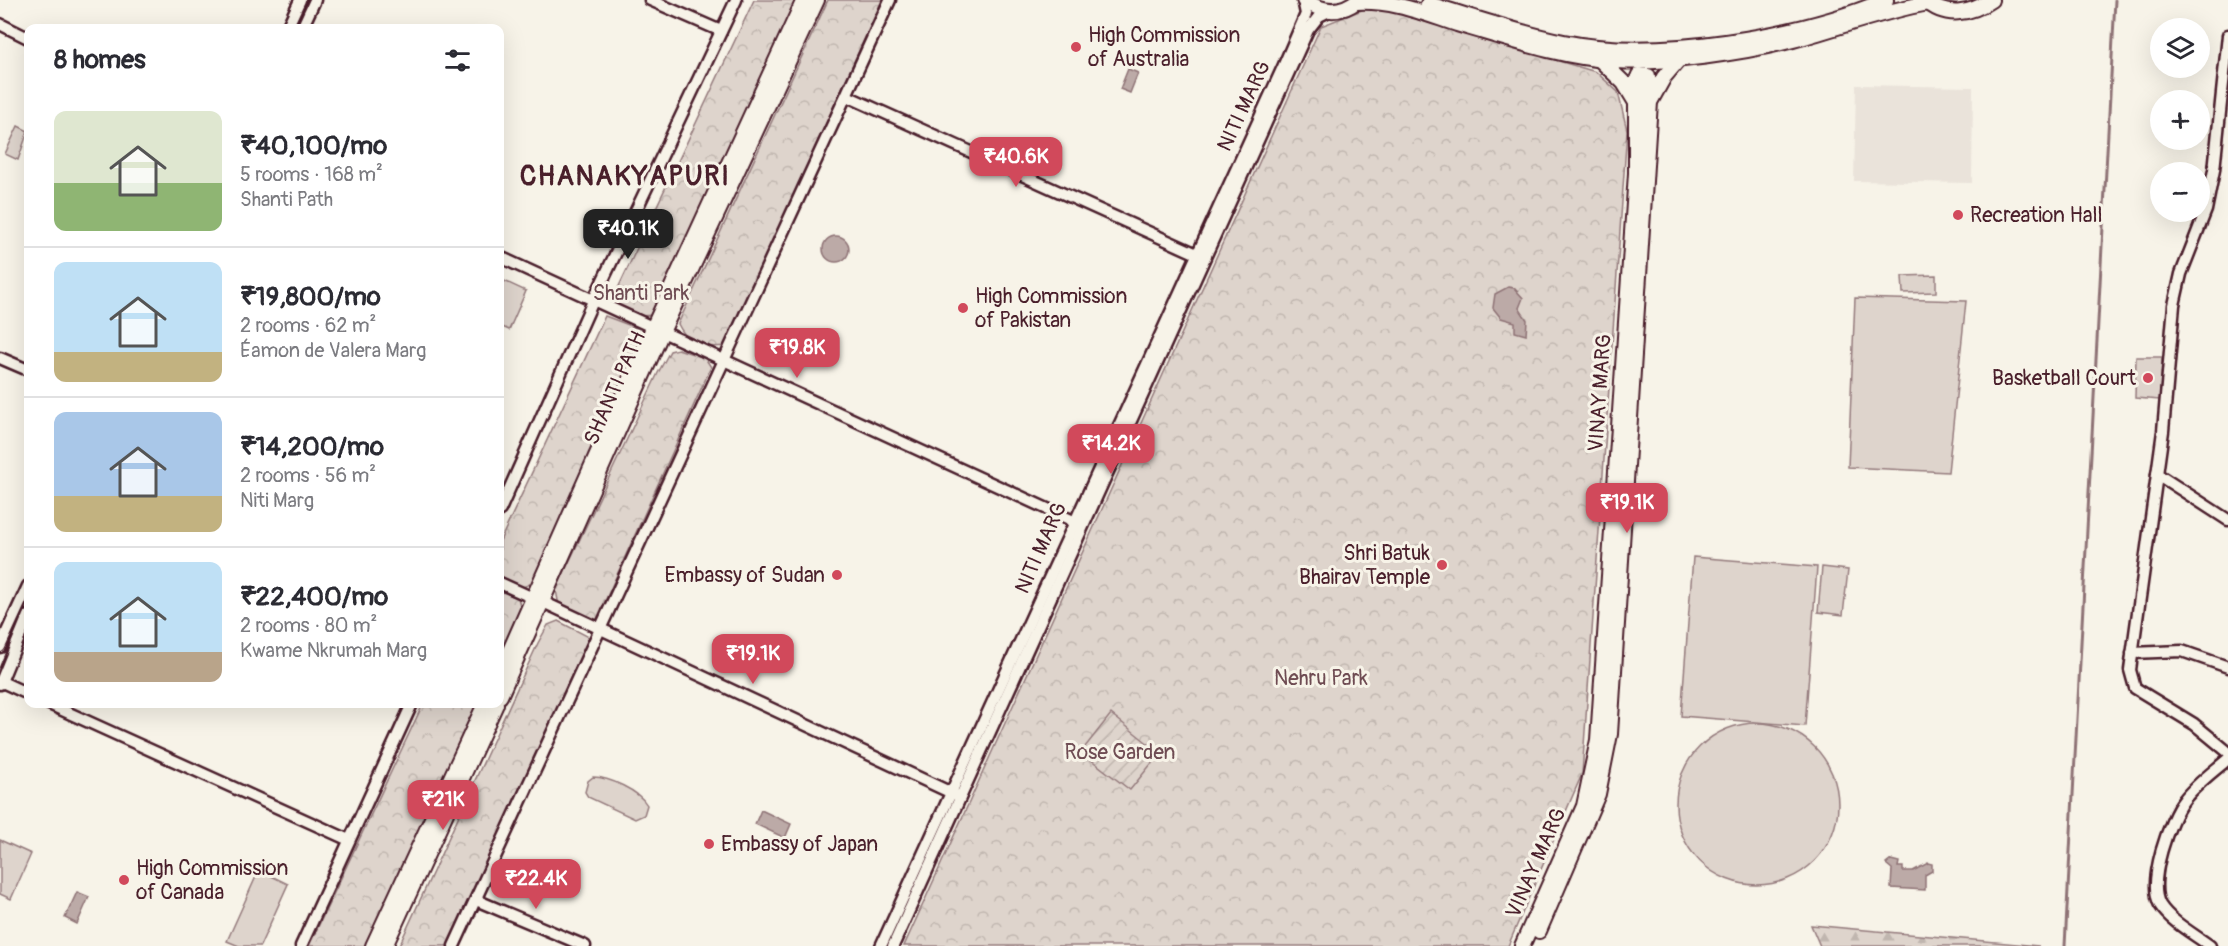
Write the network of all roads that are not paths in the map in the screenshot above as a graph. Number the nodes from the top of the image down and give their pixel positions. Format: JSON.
{"nodes":[{"id":1,"x":300,"y":0,"type":"edge"},
{"id":2,"x":315,"y":0,"type":"edge"},
{"id":3,"x":650,"y":0,"type":"edge"},
{"id":4,"x":736,"y":0,"type":"edge"},
{"id":5,"x":804,"y":0,"type":"edge"},
{"id":6,"x":817,"y":0,"type":"edge"},
{"id":7,"x":890,"y":0,"type":"edge"},
{"id":8,"x":1303,"y":0,"type":"edge"},
{"id":9,"x":1415,"y":0,"type":"edge"},
{"id":10,"x":1886,"y":0,"type":"edge"},
{"id":11,"x":1991,"y":0,"type":"edge"},
{"id":12,"x":1357,"y":1,"type":"edge"},
{"id":13,"x":1927,"y":2,"type":"edge"},
{"id":14,"x":1329,"y":11,"type":"junction"},
{"id":15,"x":0,"y":24,"type":"edge"},
{"id":16,"x":289,"y":24,"type":"edge"},
{"id":17,"x":304,"y":24,"type":"edge"},
{"id":18,"x":721,"y":31,"type":"junction"},
{"id":19,"x":2228,"y":35,"type":"edge"},
{"id":20,"x":24,"y":36,"type":"edge"},
{"id":21,"x":1681,"y":57,"type":"junction"},
{"id":22,"x":1598,"y":58,"type":"junction"},
{"id":23,"x":847,"y":96,"type":"junction"},
{"id":24,"x":1635,"y":100,"type":"junction"},
{"id":25,"x":1650,"y":102,"type":"junction"},
{"id":26,"x":1197,"y":254,"type":"junction"},
{"id":27,"x":504,"y":259,"type":"edge"},
{"id":28,"x":593,"y":301,"type":"junction"},
{"id":29,"x":658,"y":330,"type":"junction"},
{"id":30,"x":0,"y":358,"type":"edge"},
{"id":31,"x":724,"y":361,"type":"junction"},
{"id":32,"x":24,"y":368,"type":"edge"},
{"id":33,"x":2157,"y":474,"type":"junction"},
{"id":34,"x":504,"y":501,"type":"edge"},
{"id":35,"x":2228,"y":520,"type":"edge"},
{"id":36,"x":1078,"y":523,"type":"junction"},
{"id":37,"x":504,"y":585,"type":"edge"},
{"id":38,"x":24,"y":595,"type":"edge"},
{"id":39,"x":538,"y":600,"type":"junction"},
{"id":40,"x":24,"y":625,"type":"edge"},
{"id":41,"x":600,"y":630,"type":"junction"},
{"id":42,"x":0,"y":647,"type":"edge"},
{"id":43,"x":2132,"y":653,"type":"junction"},
{"id":44,"x":504,"y":665,"type":"edge"},
{"id":45,"x":2228,"y":667,"type":"edge"},
{"id":46,"x":0,"y":682,"type":"edge"},
{"id":47,"x":504,"y":686,"type":"edge"},
{"id":48,"x":24,"y":692,"type":"edge"},
{"id":49,"x":58,"y":708,"type":"edge"},
{"id":50,"x":410,"y":708,"type":"edge"},
{"id":51,"x":483,"y":708,"type":"edge"},
{"id":52,"x":494,"y":708,"type":"edge"},
{"id":53,"x":2228,"y":752,"type":"edge"},
{"id":54,"x":2228,"y":759,"type":"edge"},
{"id":55,"x":955,"y":795,"type":"junction"},
{"id":56,"x":349,"y":840,"type":"junction"},
{"id":57,"x":476,"y":900,"type":"junction"},
{"id":58,"x":301,"y":946,"type":"edge"},
{"id":59,"x":373,"y":946,"type":"edge"},
{"id":60,"x":385,"y":946,"type":"edge"},
{"id":61,"x":454,"y":946,"type":"edge"},
{"id":62,"x":585,"y":946,"type":"edge"},
{"id":63,"x":881,"y":946,"type":"edge"},
{"id":64,"x":893,"y":946,"type":"edge"},
{"id":65,"x":1522,"y":946,"type":"edge"},
{"id":66,"x":1532,"y":946,"type":"edge"},
{"id":67,"x":2210,"y":946,"type":"edge"}],
"edges":[{"from":1,"to":16,"type":"street"},
{"from":2,"to":17,"type":"street"},
{"from":3,"to":18,"type":"street"},
{"from":4,"to":18,"type":"street"},
{"from":5,"to":29,"type":"main road","name":"SHANTI PATH"},
{"from":6,"to":29,"type":"main road","name":"SHANTI PATH"},
{"from":7,"to":23,"type":"street"},
{"from":8,"to":14,"type":"main road"},
{"from":8,"to":26,"type":"street","name":"NITI MARG"},
{"from":9,"to":10,"type":"main road"},
{"from":11,"to":13,"type":"main road"},
{"from":12,"to":14,"type":"main road"},
{"from":12,"to":22,"type":"main road"},
{"from":13,"to":21,"type":"main road"},
{"from":14,"to":36,"type":"street","name":"NITI MARG"},
{"from":15,"to":20,"type":"street"},
{"from":18,"to":28,"type":"street"},
{"from":19,"to":33,"type":"street"},
{"from":21,"to":22,"type":"main road"},
{"from":21,"to":25,"type":"main road","name":"VINAY MARG"},
{"from":22,"to":24,"type":"main road"},
{"from":23,"to":26,"type":"street"},
{"from":23,"to":31,"type":"street"},
{"from":24,"to":25,"type":"main road","name":"VINAY MARG"},
{"from":24,"to":65,"type":"main road","name":"VINAY MARG"},
{"from":25,"to":66,"type":"main road","name":"VINAY MARG"},
{"from":26,"to":36,"type":"street","name":"NITI MARG"},
{"from":27,"to":28,"type":"street"},
{"from":28,"to":29,"type":"street"},
{"from":28,"to":34,"type":"street"},
{"from":29,"to":31,"type":"street"},
{"from":29,"to":39,"type":"main road","name":"SHANTI PATH"},
{"from":30,"to":32,"type":"street"},
{"from":31,"to":36,"type":"street"},
{"from":31,"to":41,"type":"street"},
{"from":33,"to":35,"type":"street"},
{"from":33,"to":43,"type":"street"},
{"from":36,"to":55,"type":"street","name":"NITI MARG"},
{"from":37,"to":39,"type":"street"},
{"from":38,"to":42,"type":"street"},
{"from":39,"to":41,"type":"street"},
{"from":39,"to":44,"type":"main road","name":"SHANTI PATH"},
{"from":39,"to":47,"type":"main road","name":"SHANTI PATH"},
{"from":40,"to":46,"type":"street"},
{"from":41,"to":55,"type":"street"},
{"from":41,"to":57,"type":"street"},
{"from":43,"to":45,"type":"street"},
{"from":43,"to":53,"type":"street"},
{"from":46,"to":48,"type":"street"},
{"from":49,"to":56,"type":"street"},
{"from":50,"to":56,"type":"street"},
{"from":51,"to":59,"type":"main road"},
{"from":52,"to":60,"type":"main road"},
{"from":54,"to":67,"type":"street"},
{"from":55,"to":63,"type":"street","name":"NITI MARG"},
{"from":55,"to":64,"type":"street","name":"NITI MARG"},
{"from":56,"to":58,"type":"street"},
{"from":57,"to":61,"type":"street"},
{"from":57,"to":62,"type":"street"}]}
